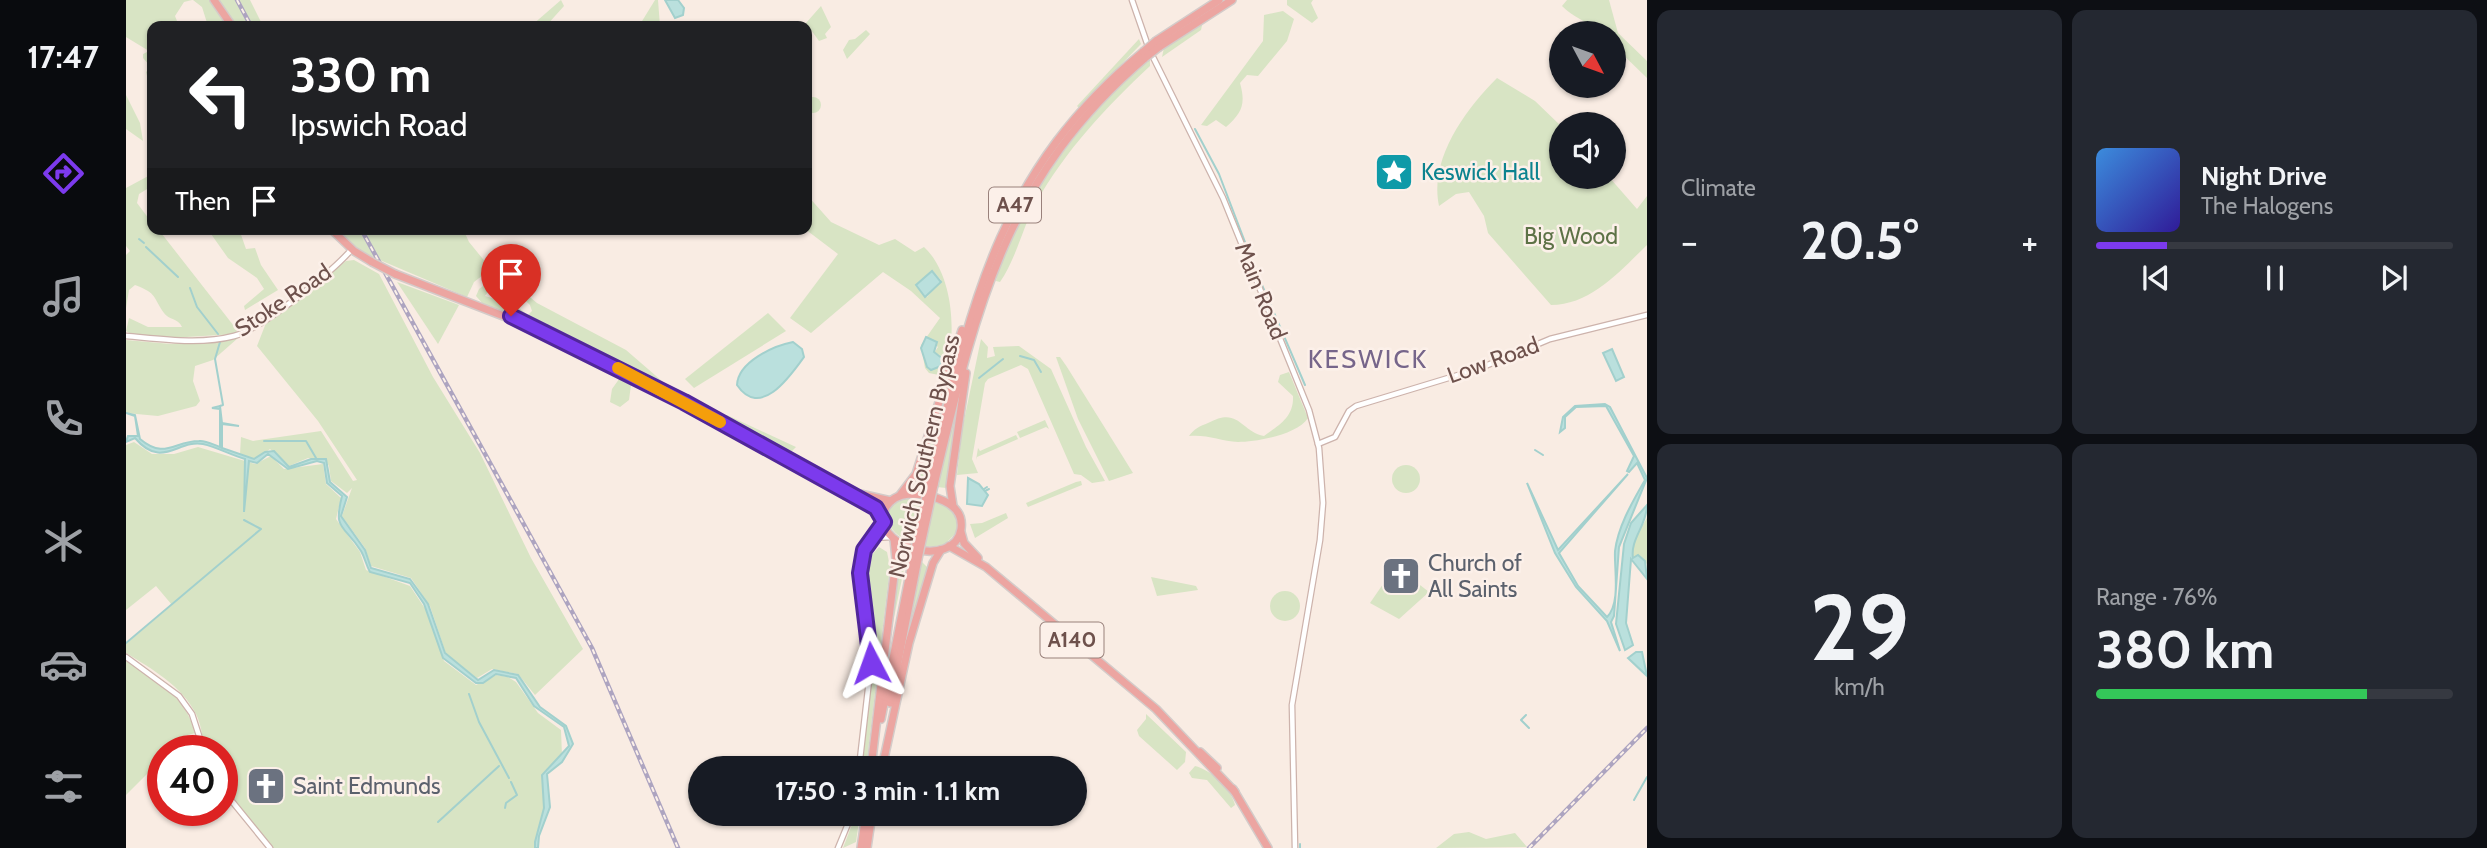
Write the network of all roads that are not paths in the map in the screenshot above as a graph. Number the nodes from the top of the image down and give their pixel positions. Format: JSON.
{"nodes":[{"id":1,"x":214,"y":0,"type":"edge"},
{"id":2,"x":1132,"y":0,"type":"edge"},
{"id":3,"x":1219,"y":0,"type":"edge"},
{"id":4,"x":1232,"y":0,"type":"edge"},
{"id":5,"x":229,"y":21,"type":"edge"},
{"id":6,"x":1157,"y":44,"type":"junction"},
{"id":7,"x":1144,"y":55,"type":"junction"},
{"id":8,"x":1008,"y":219,"type":"junction"},
{"id":9,"x":337,"y":235,"type":"edge"},
{"id":10,"x":352,"y":249,"type":"junction"},
{"id":11,"x":991,"y":274,"type":"junction"},
{"id":12,"x":1647,"y":315,"type":"edge"},
{"id":13,"x":126,"y":336,"type":"edge"},
{"id":14,"x":1318,"y":444,"type":"junction"},
{"id":15,"x":932,"y":484,"type":"junction"},
{"id":16,"x":843,"y":488,"type":"junction"},
{"id":17,"x":900,"y":495,"type":"junction"},
{"id":18,"x":891,"y":501,"type":"junction"},
{"id":19,"x":953,"y":506,"type":"junction"},
{"id":20,"x":884,"y":521,"type":"junction"},
{"id":21,"x":961,"y":532,"type":"junction"},
{"id":22,"x":872,"y":538,"type":"junction"},
{"id":23,"x":893,"y":538,"type":"junction"},
{"id":24,"x":945,"y":548,"type":"junction"},
{"id":25,"x":915,"y":558,"type":"junction"},
{"id":26,"x":986,"y":566,"type":"junction"},
{"id":27,"x":126,"y":657,"type":"edge"},
{"id":28,"x":199,"y":735,"type":"edge"},
{"id":29,"x":860,"y":756,"type":"edge"},
{"id":30,"x":873,"y":756,"type":"edge"},
{"id":31,"x":874,"y":756,"type":"edge"},
{"id":32,"x":883,"y":756,"type":"edge"},
{"id":33,"x":884,"y":756,"type":"edge"},
{"id":34,"x":238,"y":809,"type":"edge"},
{"id":35,"x":847,"y":826,"type":"edge"},
{"id":36,"x":868,"y":826,"type":"edge"},
{"id":37,"x":865,"y":846,"type":"edge"},
{"id":38,"x":270,"y":848,"type":"edge"},
{"id":39,"x":838,"y":848,"type":"edge"},
{"id":40,"x":1268,"y":848,"type":"edge"},
{"id":41,"x":1295,"y":848,"type":"edge"}],
"edges":[{"from":1,"to":5,"type":"highway"},
{"from":2,"to":14,"type":"street","name":"Main Road"},
{"from":3,"to":6,"type":"highway","name":"Norwich Southern Bypass","number":"A47"},
{"from":4,"to":6,"type":"highway","name":"Norwich Southern Bypass","number":"A47"},
{"from":6,"to":7,"type":"highway","name":"Norwich Southern Bypass","number":"A47","bridge":true},
{"from":7,"to":8,"type":"highway","name":"Norwich Southern Bypass","number":"A47"},
{"from":7,"to":11,"type":"highway","name":"Norwich Southern Bypass","number":"A47"},
{"from":8,"to":15,"type":"highway","name":"Norwich Southern Bypass","number":"A47"},
{"from":8,"to":17,"type":"highway","number":"A47"},
{"from":9,"to":10,"type":"highway"},
{"from":10,"to":13,"type":"street","name":"Stoke Road"},
{"from":10,"to":16,"type":"highway","bridge":true},
{"from":11,"to":15,"type":"highway","name":"Norwich Southern Bypass","number":"A47"},
{"from":11,"to":19,"type":"highway","number":"A47"},
{"from":12,"to":14,"type":"street","name":"Low Road"},
{"from":14,"to":41,"type":"street","name":"Main Road"},
{"from":15,"to":25,"type":"highway","name":"Norwich Southern Bypass","number":"A47","bridge":true},
{"from":16,"to":18,"type":"highway"},
{"from":16,"to":20,"type":"highway"},
{"from":17,"to":18,"type":"highway"},
{"from":17,"to":19,"type":"highway"},
{"from":18,"to":20,"type":"highway"},
{"from":19,"to":21,"type":"highway"},
{"from":20,"to":22,"type":"street"},
{"from":20,"to":23,"type":"highway"},
{"from":21,"to":24,"type":"highway"},
{"from":21,"to":26,"type":"highway","number":"A140"},
{"from":22,"to":23,"type":"street"},
{"from":22,"to":29,"type":"street"},
{"from":23,"to":24,"type":"highway"},
{"from":23,"to":30,"type":"highway","number":"A47"},
{"from":24,"to":26,"type":"highway","number":"A140"},
{"from":24,"to":33,"type":"highway","number":"A47"},
{"from":25,"to":31,"type":"highway","name":"Norwich Southern Bypass","number":"A47"},
{"from":25,"to":32,"type":"highway","name":"Norwich Southern Bypass","number":"A47"},
{"from":26,"to":40,"type":"highway","number":"A140"},
{"from":27,"to":28,"type":"street"},
{"from":34,"to":38,"type":"street"},
{"from":35,"to":39,"type":"street"},
{"from":36,"to":37,"type":"highway"}]}
